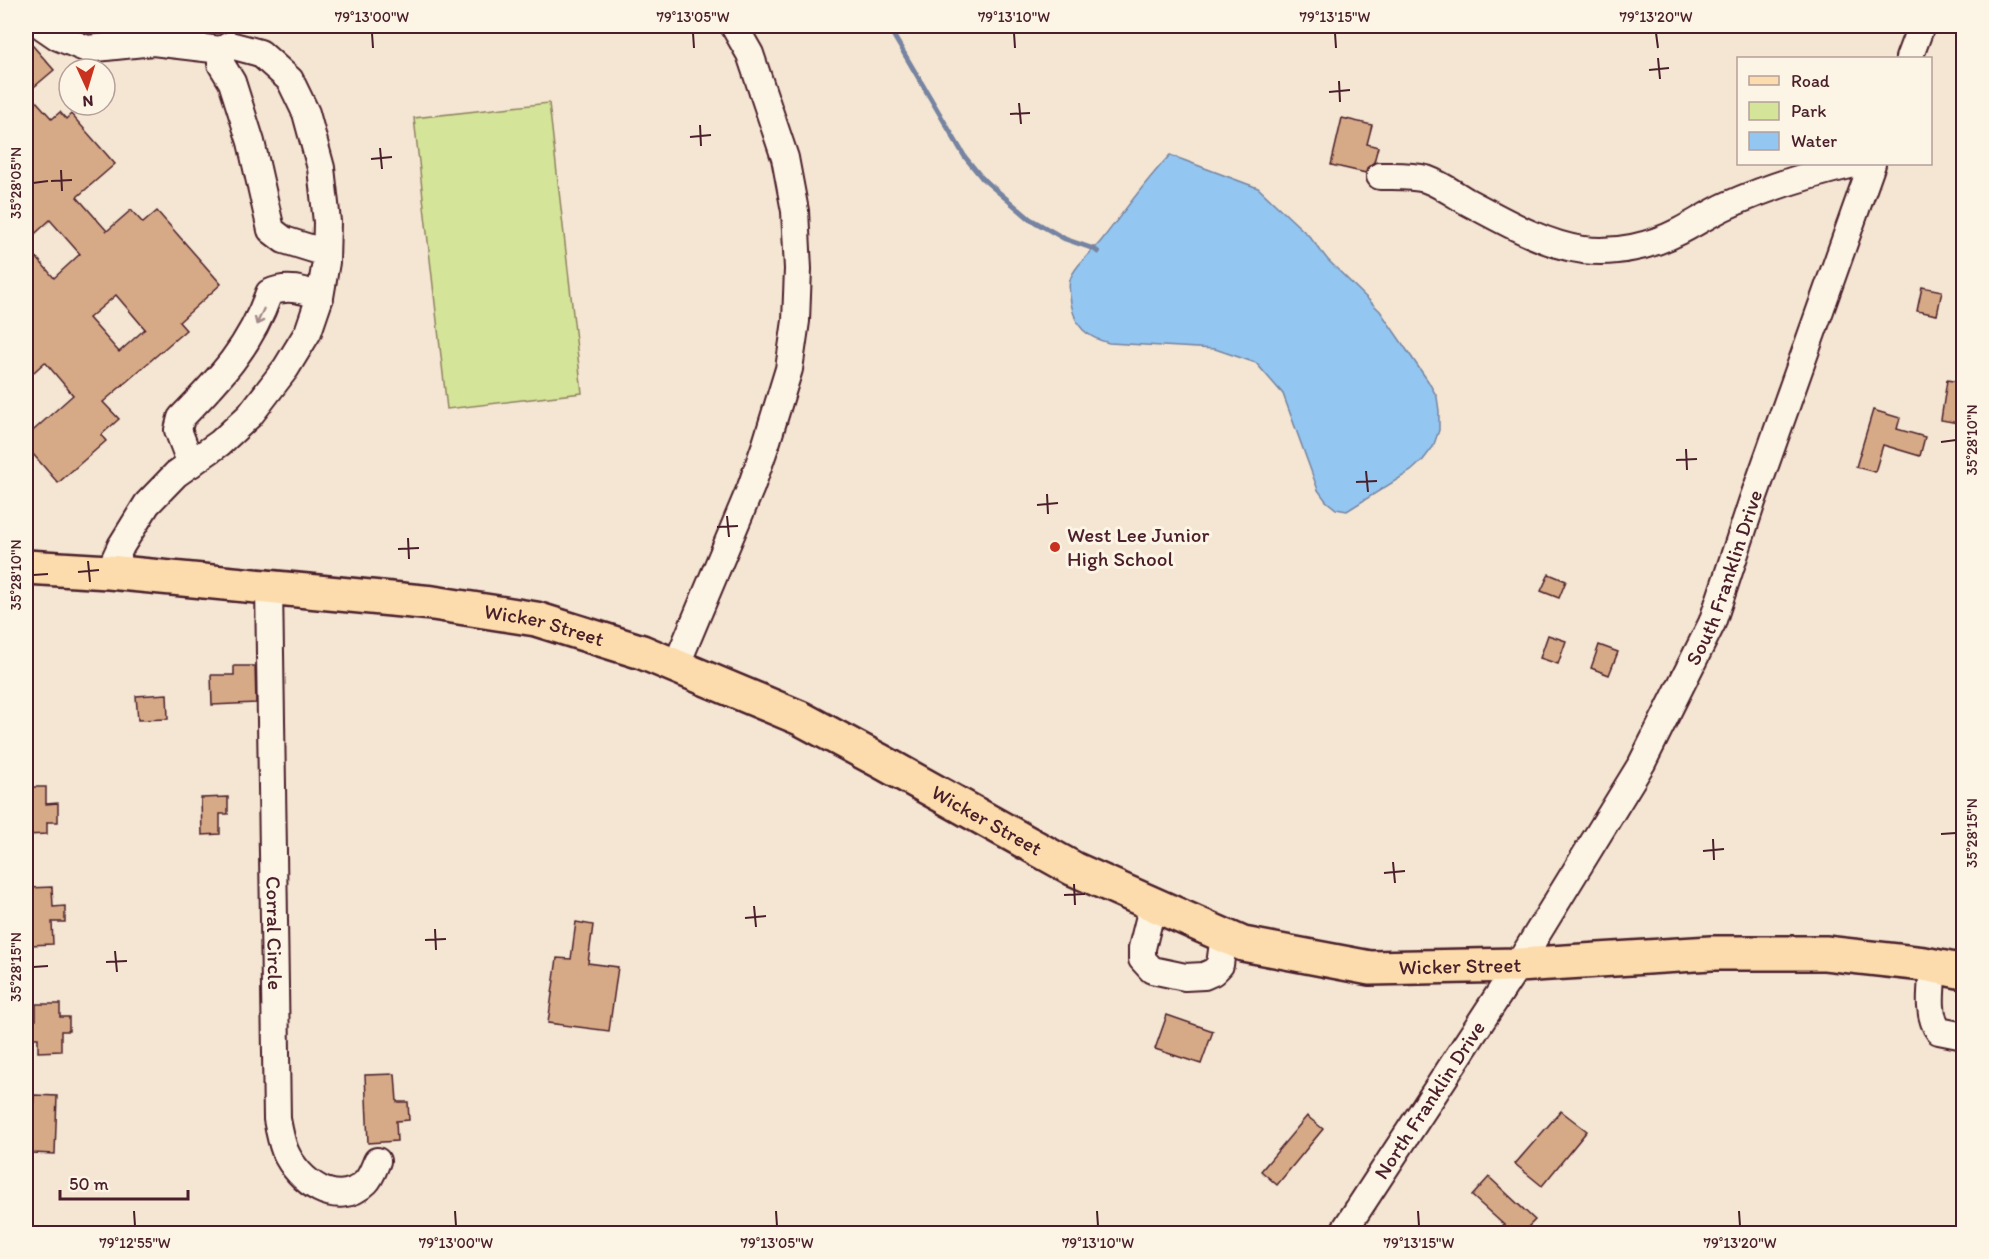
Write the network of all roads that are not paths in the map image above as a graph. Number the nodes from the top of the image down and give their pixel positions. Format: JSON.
{"nodes":[{"id":1,"x":42,"y":26,"type":"edge"},
{"id":2,"x":734,"y":26,"type":"edge"},
{"id":3,"x":1921,"y":26,"type":"edge"},
{"id":4,"x":221,"y":50,"type":"junction"},
{"id":5,"x":1909,"y":57,"type":"edge"},
{"id":6,"x":1850,"y":165,"type":"edge"},
{"id":7,"x":1872,"y":165,"type":"edge"},
{"id":8,"x":1380,"y":176,"type":"dead end"},
{"id":9,"x":326,"y":253,"type":"junction"},
{"id":10,"x":320,"y":297,"type":"junction"},
{"id":11,"x":190,"y":464,"type":"junction"},
{"id":12,"x":26,"y":567,"type":"edge"},
{"id":13,"x":109,"y":572,"type":"junction"},
{"id":14,"x":269,"y":587,"type":"junction"},
{"id":15,"x":676,"y":666,"type":"junction"},
{"id":16,"x":1153,"y":904,"type":"junction"},
{"id":17,"x":1224,"y":935,"type":"junction"},
{"id":18,"x":1518,"y":965,"type":"junction"},
{"id":19,"x":1948,"y":969,"type":"edge"},
{"id":20,"x":1964,"y":1036,"type":"edge"},
{"id":21,"x":377,"y":1161,"type":"dead end"},
{"id":22,"x":1342,"y":1233,"type":"edge"}],
"edges":[{"from":1,"to":4,"type":"street"},
{"from":2,"to":15,"type":"street"},
{"from":3,"to":5,"type":"street"},
{"from":4,"to":9,"type":"street"},
{"from":4,"to":9,"type":"street"},
{"from":6,"to":8,"type":"street"},
{"from":7,"to":18,"type":"street","name":"South Franklin Drive"},
{"from":9,"to":10,"type":"street"},
{"from":10,"to":11,"type":"street"},
{"from":10,"to":11,"type":"street","one_way":true},
{"from":11,"to":13,"type":"street"},
{"from":12,"to":13,"type":"main road","name":"Wicker Street"},
{"from":13,"to":14,"type":"main road","name":"Wicker Street"},
{"from":14,"to":15,"type":"main road","name":"Wicker Street"},
{"from":14,"to":21,"type":"street","name":"Corral Circle"},
{"from":15,"to":16,"type":"main road","name":"Wicker Street"},
{"from":16,"to":17,"type":"main road","name":"Wicker Street"},
{"from":16,"to":17,"type":"street"},
{"from":17,"to":18,"type":"main road","name":"Wicker Street"},
{"from":18,"to":19,"type":"main road","name":"Wicker Street"},
{"from":18,"to":22,"type":"street","name":"North Franklin Drive"},
{"from":19,"to":20,"type":"street"}]}
